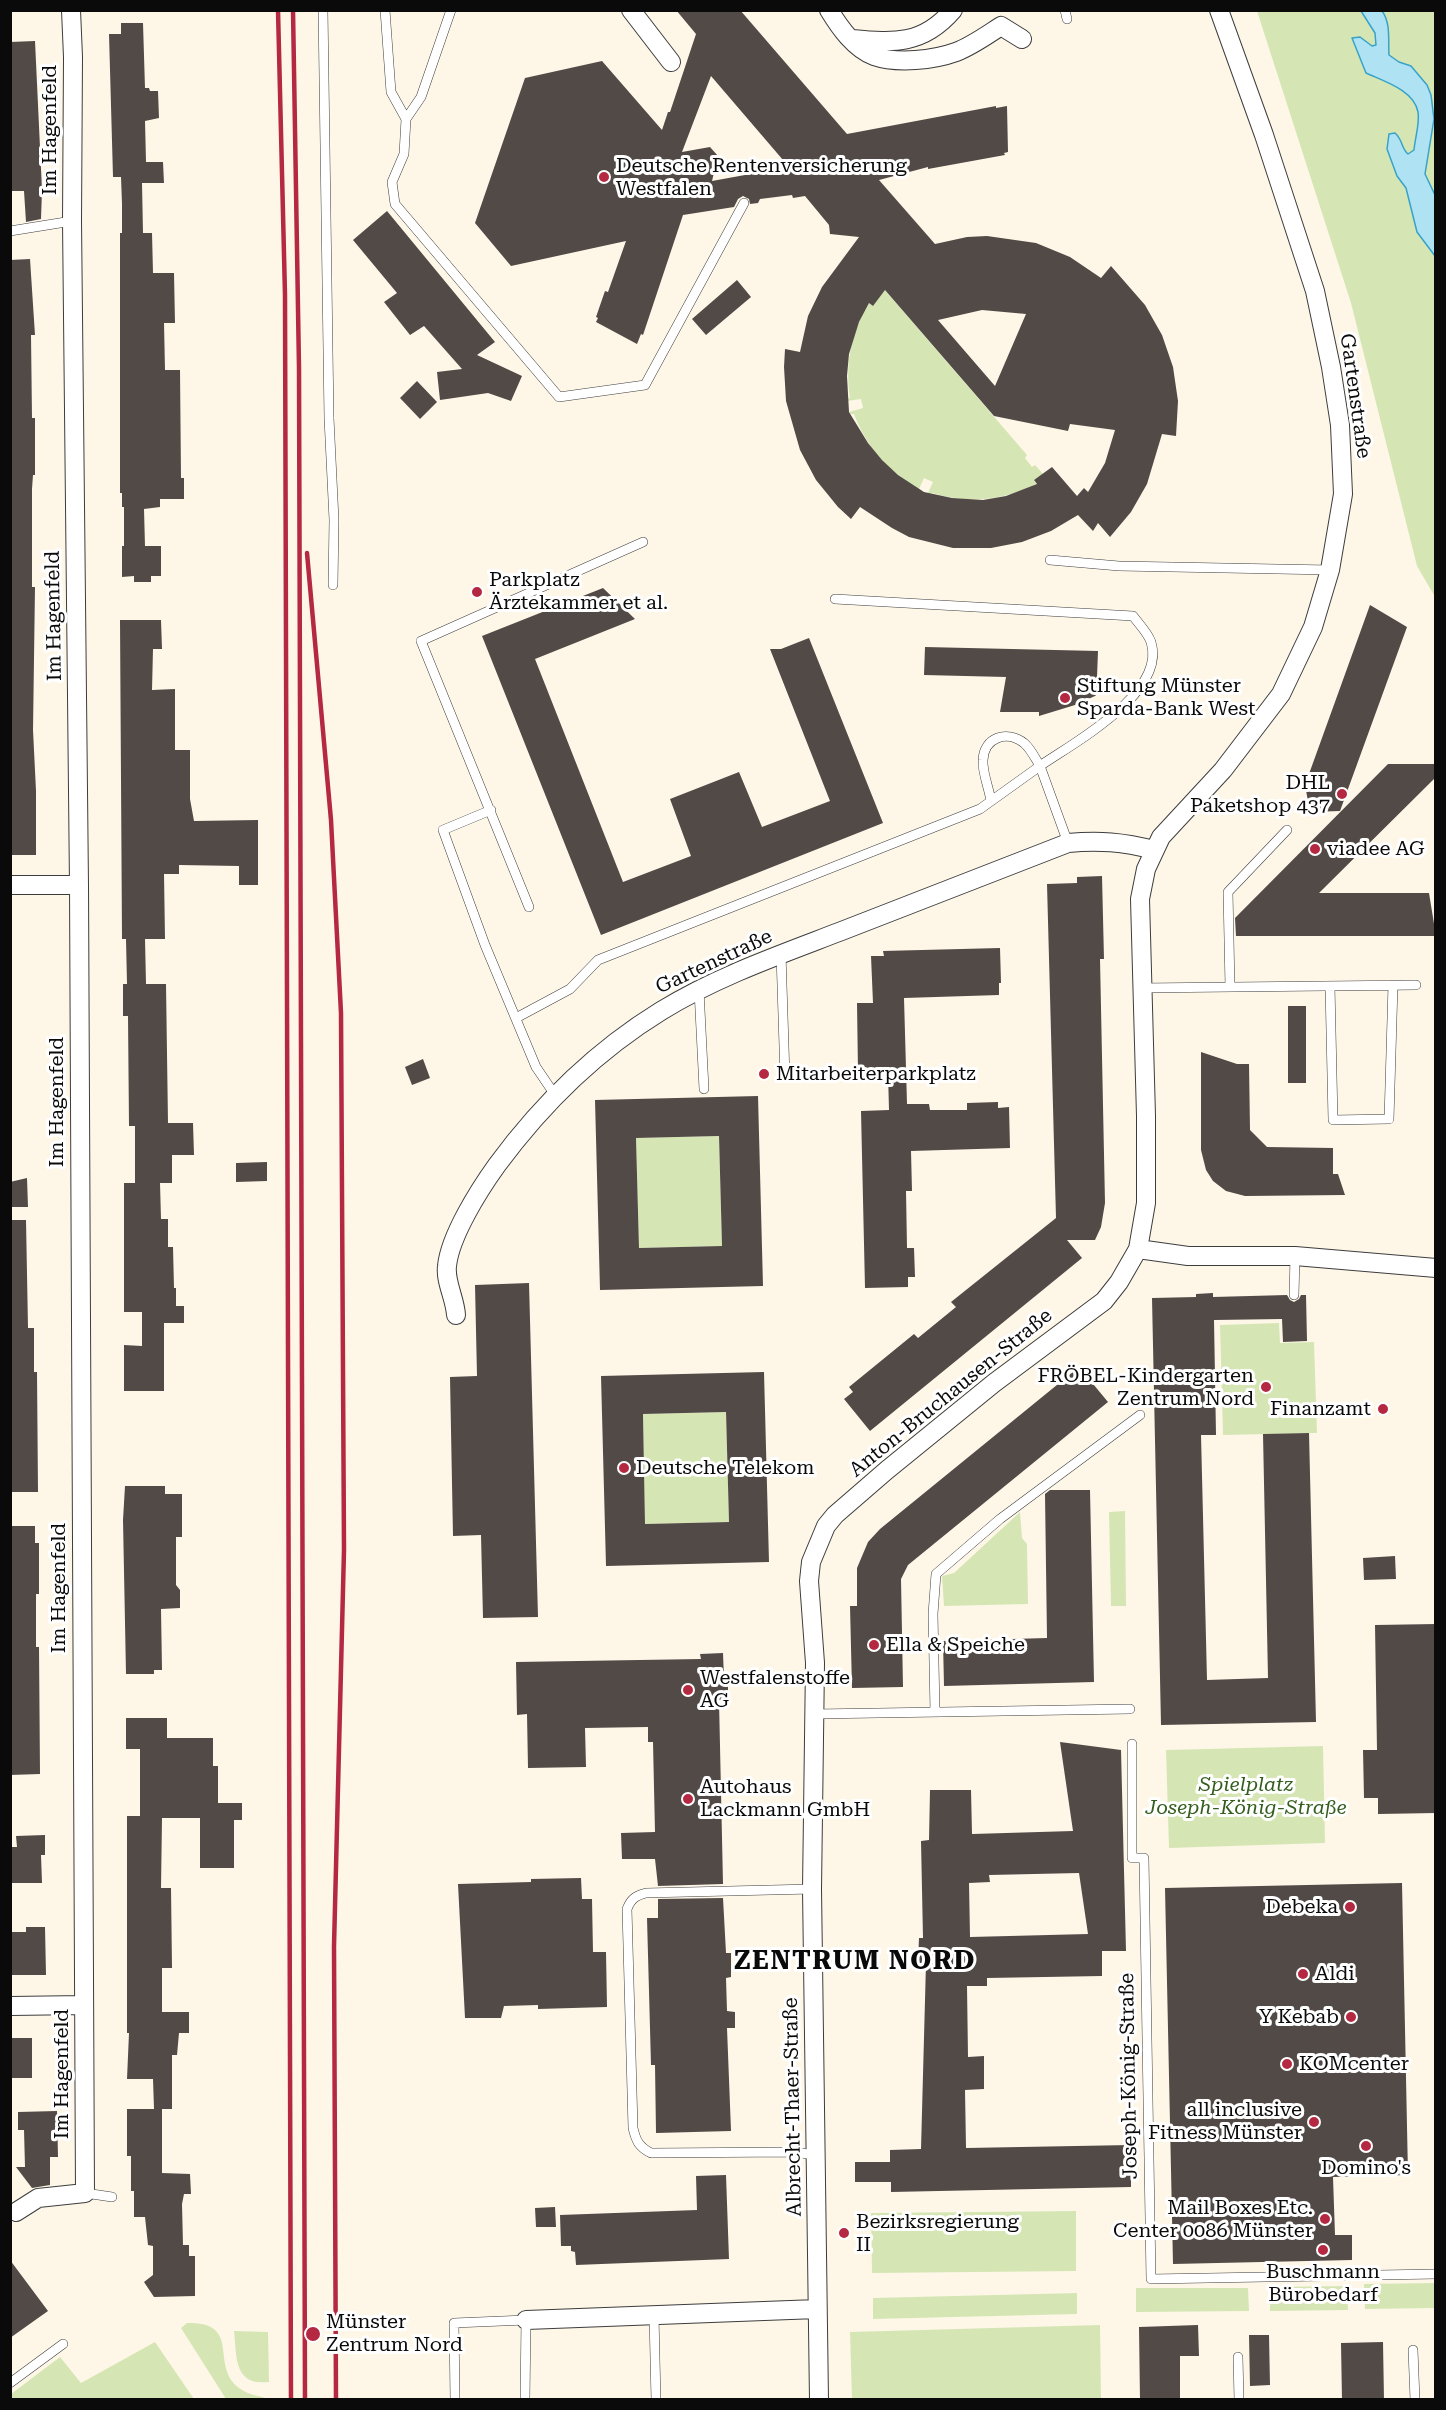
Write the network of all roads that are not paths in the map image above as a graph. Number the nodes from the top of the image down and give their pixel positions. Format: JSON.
{"nodes":[{"id":1,"x":70,"y":10,"type":"edge"},
{"id":2,"x":323,"y":10,"type":"edge"},
{"id":3,"x":385,"y":10,"type":"edge"},
{"id":4,"x":451,"y":10,"type":"edge"},
{"id":5,"x":631,"y":10,"type":"edge"},
{"id":6,"x":829,"y":10,"type":"edge"},
{"id":7,"x":953,"y":10,"type":"edge"},
{"id":8,"x":1219,"y":10,"type":"edge"},
{"id":9,"x":850,"y":39,"type":"junction"},
{"id":10,"x":1022,"y":39,"type":"dead end"},
{"id":11,"x":671,"y":62,"type":"dead end"},
{"id":12,"x":406,"y":119,"type":"junction"},
{"id":13,"x":744,"y":203,"type":"dead end"},
{"id":14,"x":72,"y":221,"type":"junction"},
{"id":15,"x":10,"y":231,"type":"edge"},
{"id":16,"x":643,"y":542,"type":"dead end"},
{"id":17,"x":1050,"y":560,"type":"dead end"},
{"id":18,"x":1330,"y":570,"type":"junction"},
{"id":19,"x":333,"y":585,"type":"dead end"},
{"id":20,"x":834,"y":599,"type":"dead end"},
{"id":21,"x":1040,"y":766,"type":"junction"},
{"id":22,"x":991,"y":801,"type":"junction"},
{"id":23,"x":491,"y":810,"type":"junction"},
{"id":24,"x":1171,"y":826,"type":"joint"},
{"id":25,"x":1287,"y":830,"type":"dead end"},
{"id":26,"x":1068,"y":843,"type":"junction"},
{"id":27,"x":1154,"y":850,"type":"junction"},
{"id":28,"x":10,"y":885,"type":"edge"},
{"id":29,"x":79,"y":885,"type":"junction"},
{"id":30,"x":529,"y":907,"type":"dead end"},
{"id":31,"x":781,"y":954,"type":"junction"},
{"id":32,"x":1393,"y":985,"type":"junction"},
{"id":33,"x":1416,"y":985,"type":"dead end"},
{"id":34,"x":1330,"y":986,"type":"junction"},
{"id":35,"x":1230,"y":987,"type":"junction"},
{"id":36,"x":1142,"y":988,"type":"junction"},
{"id":37,"x":699,"y":990,"type":"junction"},
{"id":38,"x":516,"y":1018,"type":"junction"},
{"id":39,"x":785,"y":1077,"type":"dead end"},
{"id":40,"x":704,"y":1089,"type":"dead end"},
{"id":41,"x":555,"y":1095,"type":"junction"},
{"id":42,"x":1138,"y":1249,"type":"junction"},
{"id":43,"x":1295,"y":1256,"type":"junction"},
{"id":44,"x":1436,"y":1268,"type":"edge"},
{"id":45,"x":1294,"y":1295,"type":"dead end"},
{"id":46,"x":456,"y":1315,"type":"dead end"},
{"id":47,"x":1140,"y":1415,"type":"dead end"},
{"id":48,"x":809,"y":1581,"type":"joint"},
{"id":49,"x":1130,"y":1709,"type":"dead end"},
{"id":50,"x":935,"y":1712,"type":"junction"},
{"id":51,"x":814,"y":1714,"type":"junction"},
{"id":52,"x":1132,"y":1744,"type":"dead end"},
{"id":53,"x":812,"y":1889,"type":"junction"},
{"id":54,"x":84,"y":2004,"type":"junction"},
{"id":55,"x":10,"y":2006,"type":"edge"},
{"id":56,"x":816,"y":2156,"type":"junction"},
{"id":57,"x":85,"y":2193,"type":"junction"},
{"id":58,"x":112,"y":2197,"type":"dead end"},
{"id":59,"x":16,"y":2212,"type":"dead end"},
{"id":60,"x":1436,"y":2274,"type":"edge"},
{"id":61,"x":817,"y":2309,"type":"junction"},
{"id":62,"x":654,"y":2316,"type":"junction"},
{"id":63,"x":526,"y":2320,"type":"junction"},
{"id":64,"x":63,"y":2344,"type":"dead end"},
{"id":65,"x":1413,"y":2350,"type":"dead end"},
{"id":66,"x":1238,"y":2356,"type":"dead end"},
{"id":67,"x":10,"y":2383,"type":"edge"},
{"id":68,"x":455,"y":2400,"type":"edge"},
{"id":69,"x":525,"y":2400,"type":"edge"},
{"id":70,"x":656,"y":2400,"type":"edge"},
{"id":71,"x":819,"y":2400,"type":"edge"},
{"id":72,"x":1239,"y":2400,"type":"edge"},
{"id":73,"x":1415,"y":2400,"type":"edge"}],
"edges":[{"from":1,"to":14,"type":"street","name":"Im Hagenfeld"},
{"from":2,"to":19,"type":"lane"},
{"from":3,"to":12,"type":"lane"},
{"from":4,"to":12,"type":"lane"},
{"from":5,"to":11,"type":"street"},
{"from":6,"to":9,"type":"street"},
{"from":7,"to":9,"type":"street"},
{"from":8,"to":18,"type":"street","name":"Gartenstraße"},
{"from":9,"to":10,"type":"street"},
{"from":12,"to":13,"type":"lane"},
{"from":14,"to":15,"type":"lane"},
{"from":14,"to":29,"type":"street","name":"Im Hagenfeld"},
{"from":16,"to":23,"type":"lane"},
{"from":17,"to":18,"type":"lane"},
{"from":18,"to":24,"type":"street","name":"Gartenstraße"},
{"from":20,"to":21,"type":"lane"},
{"from":21,"to":22,"type":"lane"},
{"from":21,"to":22,"type":"lane"},
{"from":21,"to":26,"type":"lane"},
{"from":22,"to":38,"type":"lane"},
{"from":23,"to":30,"type":"lane"},
{"from":23,"to":38,"type":"lane"},
{"from":24,"to":27,"type":"street","name":"Anton-Bruchausen-Straße"},
{"from":25,"to":35,"type":"lane"},
{"from":26,"to":27,"type":"street","name":"Gartenstraße"},
{"from":26,"to":31,"type":"street","name":"Gartenstraße"},
{"from":27,"to":36,"type":"street","name":"Anton-Bruchausen-Straße"},
{"from":28,"to":29,"type":"street"},
{"from":29,"to":54,"type":"street","name":"Im Hagenfeld"},
{"from":31,"to":37,"type":"street","name":"Gartenstraße"},
{"from":31,"to":39,"type":"lane"},
{"from":32,"to":33,"type":"lane"},
{"from":32,"to":34,"type":"lane"},
{"from":32,"to":34,"type":"lane"},
{"from":34,"to":35,"type":"lane"},
{"from":35,"to":36,"type":"lane"},
{"from":36,"to":42,"type":"street","name":"Anton-Bruchausen-Straße"},
{"from":37,"to":40,"type":"lane"},
{"from":37,"to":41,"type":"street","name":"Gartenstraße"},
{"from":38,"to":41,"type":"lane"},
{"from":41,"to":46,"type":"street","name":"Gartenstraße"},
{"from":42,"to":43,"type":"street"},
{"from":42,"to":48,"type":"street","name":"Anton-Bruchausen-Straße"},
{"from":43,"to":44,"type":"street"},
{"from":43,"to":45,"type":"lane"},
{"from":47,"to":50,"type":"lane"},
{"from":48,"to":51,"type":"street","name":"Albrecht-Thaer-Straße"},
{"from":49,"to":50,"type":"lane"},
{"from":50,"to":51,"type":"lane"},
{"from":51,"to":53,"type":"street","name":"Albrecht-Thaer-Straße"},
{"from":52,"to":60,"type":"lane","name":"Joseph-König-Straße"},
{"from":53,"to":56,"type":"street","name":"Albrecht-Thaer-Straße"},
{"from":53,"to":56,"type":"lane"},
{"from":54,"to":55,"type":"street"},
{"from":54,"to":57,"type":"street","name":"Im Hagenfeld"},
{"from":56,"to":61,"type":"street","name":"Albrecht-Thaer-Straße"},
{"from":57,"to":58,"type":"lane"},
{"from":57,"to":59,"type":"street"},
{"from":61,"to":62,"type":"street"},
{"from":61,"to":71,"type":"street","name":"Albrecht-Thaer-Straße"},
{"from":62,"to":63,"type":"street"},
{"from":62,"to":70,"type":"lane"},
{"from":63,"to":68,"type":"lane"},
{"from":63,"to":69,"type":"lane"},
{"from":64,"to":67,"type":"lane"},
{"from":65,"to":73,"type":"lane"},
{"from":66,"to":72,"type":"lane"}]}
